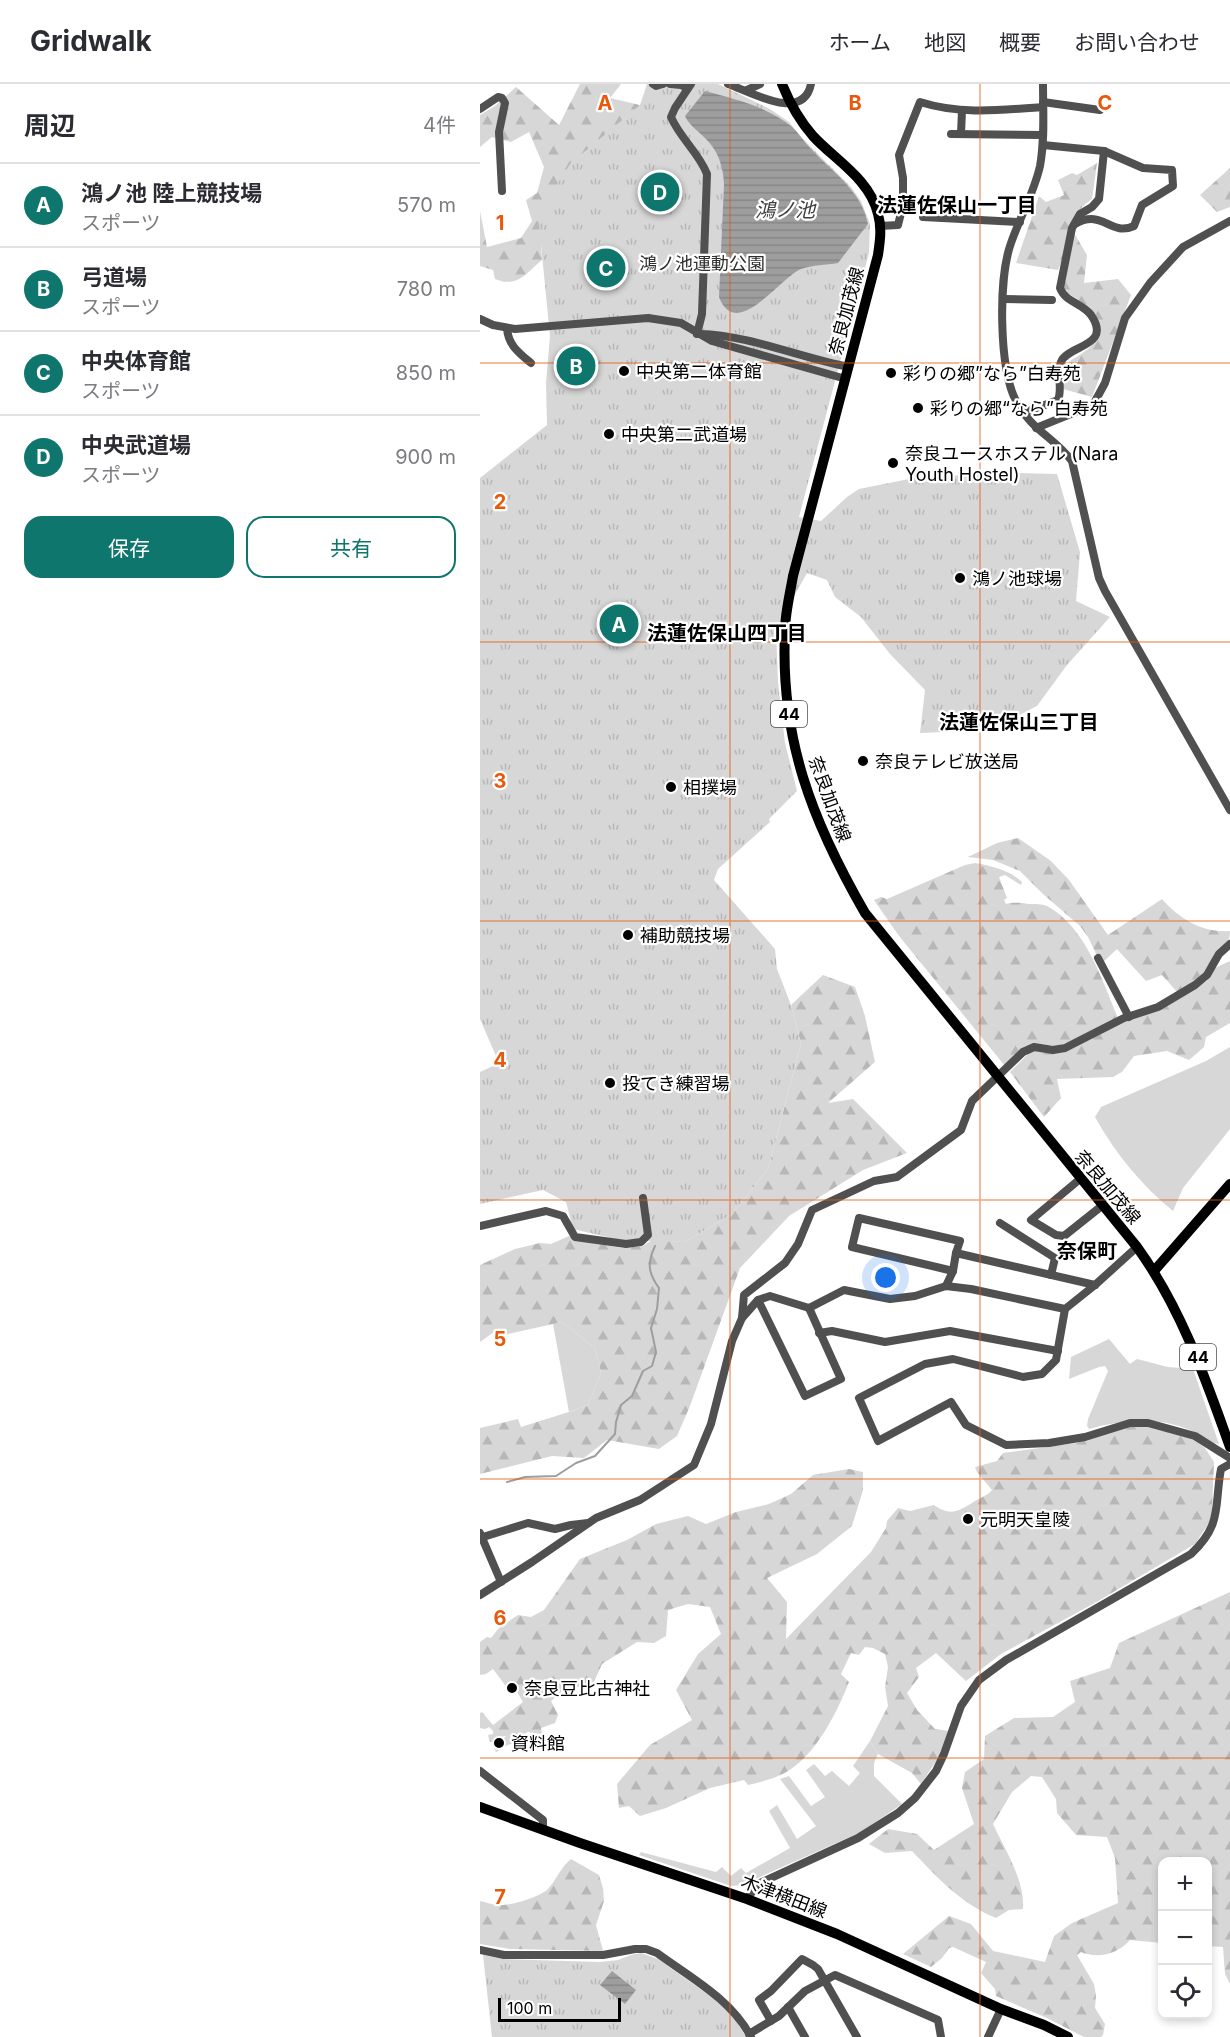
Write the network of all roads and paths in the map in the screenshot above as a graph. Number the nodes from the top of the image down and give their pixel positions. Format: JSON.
{"nodes":[{"id":1,"x":653,"y":84,"type":"edge"},
{"id":2,"x":663,"y":84,"type":"edge"},
{"id":3,"x":670,"y":84,"type":"edge"},
{"id":4,"x":729,"y":84,"type":"edge"},
{"id":5,"x":760,"y":84,"type":"edge"},
{"id":6,"x":782,"y":84,"type":"edge"},
{"id":7,"x":811,"y":84,"type":"edge"},
{"id":8,"x":1043,"y":84,"type":"edge"},
{"id":9,"x":689,"y":86,"type":"edge"},
{"id":10,"x":747,"y":90,"type":"junction"},
{"id":11,"x":1043,"y":104,"type":"junction"},
{"id":12,"x":790,"y":105,"type":"junction"},
{"id":13,"x":480,"y":110,"type":"edge"},
{"id":14,"x":962,"y":110,"type":"junction"},
{"id":15,"x":1100,"y":110,"type":"dead end"},
{"id":16,"x":951,"y":134,"type":"dead end"},
{"id":17,"x":961,"y":134,"type":"junction"},
{"id":18,"x":1043,"y":135,"type":"junction"},
{"id":19,"x":1043,"y":145,"type":"junction"},
{"id":20,"x":1104,"y":152,"type":"junction"},
{"id":21,"x":502,"y":191,"type":"dead end"},
{"id":22,"x":923,"y":217,"type":"dead end"},
{"id":23,"x":1020,"y":222,"type":"junction"},
{"id":24,"x":1230,"y":222,"type":"edge"},
{"id":25,"x":1074,"y":225,"type":"junction"},
{"id":26,"x":880,"y":226,"type":"junction"},
{"id":27,"x":1004,"y":299,"type":"junction"},
{"id":28,"x":1052,"y":300,"type":"dead end"},
{"id":29,"x":480,"y":319,"type":"edge"},
{"id":30,"x":507,"y":328,"type":"junction"},
{"id":31,"x":697,"y":334,"type":"junction"},
{"id":32,"x":531,"y":363,"type":"dead end"},
{"id":33,"x":849,"y":367,"type":"junction"},
{"id":34,"x":846,"y":379,"type":"junction"},
{"id":35,"x":1023,"y":413,"type":"junction"},
{"id":36,"x":1036,"y":428,"type":"junction"},
{"id":37,"x":1230,"y":810,"type":"edge"},
{"id":38,"x":1230,"y":944,"type":"edge"},
{"id":39,"x":1098,"y":958,"type":"dead end"},
{"id":40,"x":1129,"y":1017,"type":"junction"},
{"id":41,"x":1080,"y":1179,"type":"junction"},
{"id":42,"x":1230,"y":1184,"type":"edge"},
{"id":43,"x":643,"y":1198,"type":"dead end"},
{"id":44,"x":1102,"y":1205,"type":"junction"},
{"id":45,"x":1000,"y":1223,"type":"dead end"},
{"id":46,"x":480,"y":1226,"type":"edge"},
{"id":47,"x":1137,"y":1247,"type":"junction"},
{"id":48,"x":956,"y":1253,"type":"junction"},
{"id":49,"x":953,"y":1271,"type":"junction"},
{"id":50,"x":1154,"y":1271,"type":"junction"},
{"id":51,"x":1051,"y":1275,"type":"junction"},
{"id":52,"x":1095,"y":1285,"type":"junction"},
{"id":53,"x":945,"y":1286,"type":"junction"},
{"id":54,"x":758,"y":1300,"type":"junction"},
{"id":55,"x":809,"y":1308,"type":"junction"},
{"id":56,"x":1065,"y":1309,"type":"junction"},
{"id":57,"x":741,"y":1318,"type":"junction"},
{"id":58,"x":819,"y":1334,"type":"junction"},
{"id":59,"x":1058,"y":1351,"type":"junction"},
{"id":60,"x":1230,"y":1447,"type":"edge"},
{"id":61,"x":1230,"y":1458,"type":"edge"},
{"id":62,"x":1230,"y":1464,"type":"edge"},
{"id":63,"x":588,"y":1523,"type":"junction"},
{"id":64,"x":480,"y":1536,"type":"edge"},
{"id":65,"x":501,"y":1582,"type":"junction"},
{"id":66,"x":480,"y":1595,"type":"edge"},
{"id":67,"x":480,"y":1771,"type":"edge"},
{"id":68,"x":480,"y":1807,"type":"edge"},
{"id":69,"x":543,"y":1830,"type":"junction"},
{"id":70,"x":747,"y":1899,"type":"junction"},
{"id":71,"x":480,"y":1950,"type":"edge"},
{"id":72,"x":824,"y":1980,"type":"junction"},
{"id":73,"x":788,"y":2007,"type":"junction"},
{"id":74,"x":1001,"y":2009,"type":"junction"},
{"id":75,"x":771,"y":2021,"type":"junction"},
{"id":76,"x":750,"y":2035,"type":"edge"},
{"id":77,"x":938,"y":2036,"type":"edge"},
{"id":78,"x":805,"y":2037,"type":"edge"},
{"id":79,"x":857,"y":2037,"type":"edge"},
{"id":80,"x":988,"y":2037,"type":"edge"},
{"id":81,"x":1068,"y":2037,"type":"edge"}],
"edges":[{"from":1,"to":2,"type":"street"},
{"from":3,"to":9,"type":"street"},
{"from":4,"to":10,"type":"street"},
{"from":5,"to":10,"type":"street"},
{"from":6,"to":12,"type":"main road","name":"奈良加茂線","number":"44"},
{"from":7,"to":12,"type":"street"},
{"from":8,"to":11,"type":"street"},
{"from":9,"to":31,"type":"street"},
{"from":10,"to":12,"type":"street"},
{"from":11,"to":14,"type":"street"},
{"from":11,"to":15,"type":"street"},
{"from":11,"to":18,"type":"street"},
{"from":12,"to":26,"type":"main road","name":"奈良加茂線","number":"44"},
{"from":13,"to":21,"type":"street"},
{"from":14,"to":17,"type":"street"},
{"from":14,"to":26,"type":"street"},
{"from":16,"to":17,"type":"street"},
{"from":17,"to":18,"type":"street"},
{"from":18,"to":19,"type":"street"},
{"from":19,"to":20,"type":"street"},
{"from":19,"to":23,"type":"street"},
{"from":20,"to":25,"type":"street"},
{"from":20,"to":25,"type":"street"},
{"from":22,"to":23,"type":"street"},
{"from":23,"to":27,"type":"street"},
{"from":24,"to":36,"type":"street"},
{"from":25,"to":35,"type":"street"},
{"from":26,"to":33,"type":"main road","name":"奈良加茂線","number":"44"},
{"from":27,"to":28,"type":"street"},
{"from":27,"to":35,"type":"street"},
{"from":29,"to":30,"type":"street"},
{"from":30,"to":31,"type":"street"},
{"from":30,"to":32,"type":"street"},
{"from":31,"to":33,"type":"street"},
{"from":31,"to":34,"type":"street"},
{"from":33,"to":34,"type":"main road","name":"奈良加茂線","number":"44"},
{"from":34,"to":41,"type":"main road","name":"奈良加茂線","number":"44"},
{"from":35,"to":36,"type":"street"},
{"from":36,"to":37,"type":"street"},
{"from":38,"to":40,"type":"street"},
{"from":39,"to":40,"type":"street"},
{"from":40,"to":57,"type":"street"},
{"from":41,"to":44,"type":"main road","name":"奈良加茂線","number":"44"},
{"from":41,"to":44,"type":"street"},
{"from":42,"to":50,"type":"main road"},
{"from":43,"to":46,"type":"street"},
{"from":44,"to":47,"type":"main road","name":"奈良加茂線","number":"44"},
{"from":45,"to":51,"type":"street"},
{"from":47,"to":50,"type":"main road","name":"奈良加茂線","number":"44"},
{"from":47,"to":52,"type":"street"},
{"from":48,"to":49,"type":"street"},
{"from":48,"to":49,"type":"street"},
{"from":48,"to":51,"type":"street"},
{"from":49,"to":53,"type":"street"},
{"from":50,"to":60,"type":"main road","name":"奈良加茂線","number":"44"},
{"from":51,"to":52,"type":"street"},
{"from":52,"to":56,"type":"street"},
{"from":53,"to":55,"type":"street"},
{"from":53,"to":56,"type":"street"},
{"from":54,"to":55,"type":"street"},
{"from":54,"to":57,"type":"street"},
{"from":54,"to":58,"type":"street"},
{"from":55,"to":58,"type":"street"},
{"from":56,"to":59,"type":"street"},
{"from":57,"to":63,"type":"street"},
{"from":58,"to":59,"type":"street"},
{"from":59,"to":61,"type":"street"},
{"from":62,"to":70,"type":"street"},
{"from":63,"to":64,"type":"street"},
{"from":63,"to":65,"type":"street"},
{"from":64,"to":65,"type":"street"},
{"from":65,"to":66,"type":"street"},
{"from":67,"to":69,"type":"street"},
{"from":68,"to":69,"type":"main road","name":"木津横田線"},
{"from":69,"to":70,"type":"main road","name":"木津横田線"},
{"from":70,"to":74,"type":"main road","name":"木津横田線"},
{"from":71,"to":76,"type":"street"},
{"from":72,"to":73,"type":"street"},
{"from":72,"to":75,"type":"street"},
{"from":72,"to":77,"type":"street"},
{"from":72,"to":79,"type":"street"},
{"from":73,"to":75,"type":"street"},
{"from":73,"to":78,"type":"street"},
{"from":74,"to":80,"type":"street"},
{"from":74,"to":81,"type":"main road","name":"木津横田線"},
{"from":75,"to":76,"type":"street"}]}
